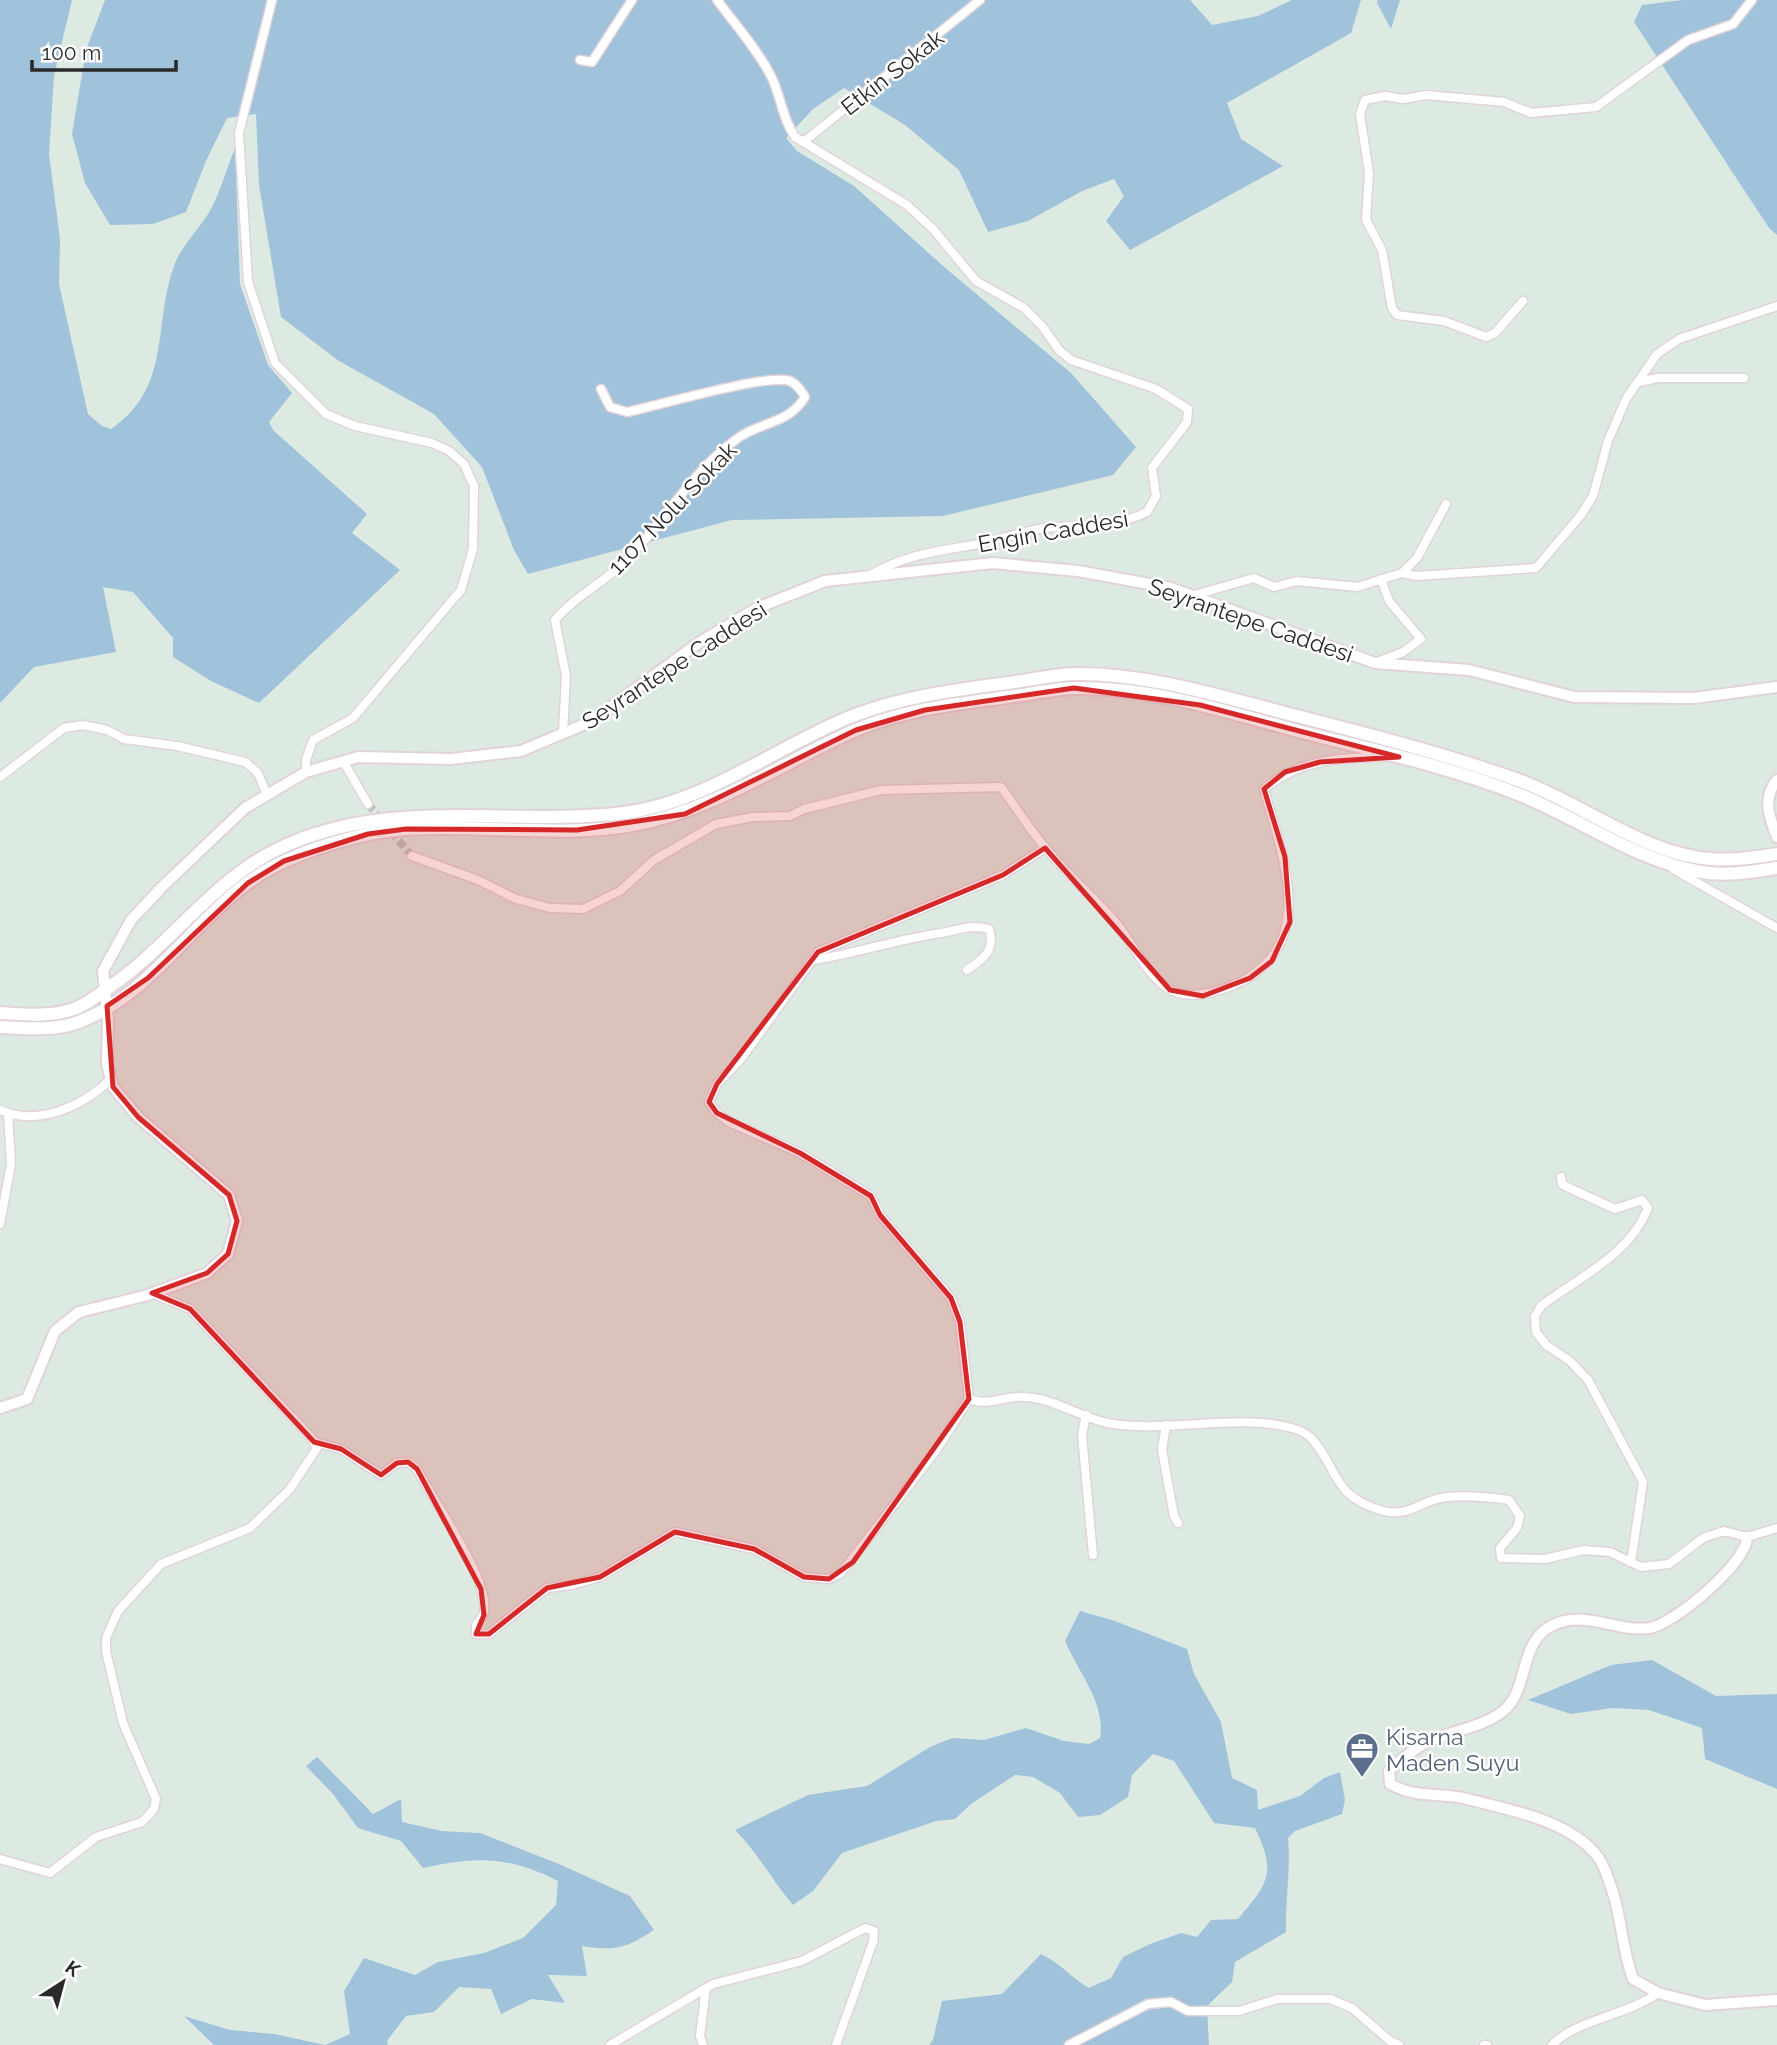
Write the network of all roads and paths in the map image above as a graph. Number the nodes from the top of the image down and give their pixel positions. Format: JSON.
{"nodes":[{"id":1,"x":272,"y":0,"type":"edge"},
{"id":2,"x":632,"y":0,"type":"edge"},
{"id":3,"x":717,"y":0,"type":"edge"},
{"id":4,"x":980,"y":0,"type":"edge"},
{"id":5,"x":1752,"y":0,"type":"edge"},
{"id":6,"x":580,"y":60,"type":"dead end"},
{"id":7,"x":801,"y":141,"type":"junction"},
{"id":8,"x":1523,"y":301,"type":"dead end"},
{"id":9,"x":1777,"y":306,"type":"edge"},
{"id":10,"x":1744,"y":378,"type":"dead end"},
{"id":11,"x":1639,"y":382,"type":"junction"},
{"id":12,"x":601,"y":389,"type":"dead end"},
{"id":13,"x":1446,"y":504,"type":"dead end"},
{"id":14,"x":1402,"y":573,"type":"junction"},
{"id":15,"x":870,"y":575,"type":"junction"},
{"id":16,"x":1381,"y":579,"type":"junction"},
{"id":17,"x":1190,"y":596,"type":"junction"},
{"id":18,"x":1375,"y":663,"type":"junction"},
{"id":19,"x":1777,"y":687,"type":"edge"},
{"id":20,"x":563,"y":733,"type":"junction"},
{"id":21,"x":1399,"y":757,"type":"junction"},
{"id":22,"x":343,"y":761,"type":"junction"},
{"id":23,"x":306,"y":772,"type":"junction"},
{"id":24,"x":0,"y":777,"type":"edge"},
{"id":25,"x":1777,"y":780,"type":"edge"},
{"id":26,"x":267,"y":795,"type":"junction"},
{"id":27,"x":368,"y":804,"type":"tunnel mouth"},
{"id":28,"x":1777,"y":837,"type":"edge"},
{"id":29,"x":1045,"y":848,"type":"junction"},
{"id":30,"x":1777,"y":854,"type":"edge"},
{"id":31,"x":412,"y":856,"type":"tunnel mouth"},
{"id":32,"x":1663,"y":863,"type":"junction"},
{"id":33,"x":1777,"y":868,"type":"edge"},
{"id":34,"x":1777,"y":928,"type":"edge"},
{"id":35,"x":813,"y":960,"type":"junction"},
{"id":36,"x":967,"y":970,"type":"dead end"},
{"id":37,"x":105,"y":990,"type":"junction"},
{"id":38,"x":107,"y":1006,"type":"junction"},
{"id":39,"x":0,"y":1013,"type":"edge"},
{"id":40,"x":0,"y":1027,"type":"edge"},
{"id":41,"x":111,"y":1079,"type":"junction"},
{"id":42,"x":4,"y":1111,"type":"edge"},
{"id":43,"x":1562,"y":1177,"type":"dead end"},
{"id":44,"x":0,"y":1224,"type":"edge"},
{"id":45,"x":152,"y":1293,"type":"junction"},
{"id":46,"x":969,"y":1399,"type":"junction"},
{"id":47,"x":0,"y":1408,"type":"edge"},
{"id":48,"x":1086,"y":1415,"type":"junction"},
{"id":49,"x":1166,"y":1425,"type":"junction"},
{"id":50,"x":314,"y":1442,"type":"junction"},
{"id":51,"x":1178,"y":1523,"type":"dead end"},
{"id":52,"x":1777,"y":1528,"type":"edge"},
{"id":53,"x":1747,"y":1537,"type":"junction"},
{"id":54,"x":1093,"y":1555,"type":"dead end"},
{"id":55,"x":1631,"y":1563,"type":"junction"},
{"id":56,"x":0,"y":1859,"type":"edge"},
{"id":57,"x":706,"y":1988,"type":"junction"},
{"id":58,"x":1658,"y":1993,"type":"junction"},
{"id":59,"x":1777,"y":2000,"type":"edge"},
{"id":60,"x":610,"y":2045,"type":"edge"},
{"id":61,"x":703,"y":2045,"type":"edge"},
{"id":62,"x":836,"y":2045,"type":"edge"},
{"id":63,"x":1069,"y":2045,"type":"edge"},
{"id":64,"x":1399,"y":2045,"type":"edge"},
{"id":65,"x":1552,"y":2045,"type":"edge"}],
"edges":[{"from":1,"to":23,"type":"street"},
{"from":2,"to":6,"type":"street"},
{"from":3,"to":7,"type":"street","name":"Engin Caddesi"},
{"from":4,"to":7,"type":"street","name":"Etkin Sokak"},
{"from":5,"to":8,"type":"street"},
{"from":7,"to":15,"type":"street","name":"Engin Caddesi"},
{"from":9,"to":11,"type":"street"},
{"from":10,"to":11,"type":"street"},
{"from":11,"to":14,"type":"street"},
{"from":12,"to":20,"type":"street","name":"1107 Nolu Sokak"},
{"from":13,"to":14,"type":"street"},
{"from":14,"to":16,"type":"street"},
{"from":15,"to":17,"type":"street","name":"Seyrantepe Caddesi"},
{"from":15,"to":20,"type":"street","name":"Seyrantepe Caddesi"},
{"from":16,"to":17,"type":"street"},
{"from":16,"to":18,"type":"street"},
{"from":17,"to":18,"type":"street","name":"Seyrantepe Caddesi"},
{"from":18,"to":19,"type":"street","name":"Seyrantepe Caddesi"},
{"from":20,"to":22,"type":"street","name":"Seyrantepe Caddesi"},
{"from":21,"to":29,"type":"street"},
{"from":21,"to":32,"type":"main road"},
{"from":21,"to":38,"type":"main road"},
{"from":22,"to":23,"type":"street","name":"Seyrantepe Caddesi"},
{"from":22,"to":27,"type":"street"},
{"from":23,"to":26,"type":"street","name":"Seyrantepe Caddesi"},
{"from":24,"to":26,"type":"street"},
{"from":25,"to":28,"type":"street"},
{"from":26,"to":37,"type":"street","name":"Seyrantepe Caddesi"},
{"from":29,"to":31,"type":"street"},
{"from":29,"to":35,"type":"street"},
{"from":30,"to":37,"type":"main road"},
{"from":32,"to":33,"type":"main road"},
{"from":32,"to":34,"type":"street"},
{"from":35,"to":36,"type":"street"},
{"from":35,"to":46,"type":"street"},
{"from":37,"to":38,"type":"street","name":"Seyrantepe Caddesi"},
{"from":37,"to":39,"type":"main road"},
{"from":38,"to":40,"type":"main road"},
{"from":38,"to":41,"type":"street","name":"Seyrantepe Caddesi"},
{"from":41,"to":42,"type":"street"},
{"from":41,"to":45,"type":"street","name":"Seyrantepe Caddesi"},
{"from":42,"to":44,"type":"street"},
{"from":43,"to":55,"type":"street"},
{"from":45,"to":47,"type":"street","name":"Seyrantepe Caddesi"},
{"from":45,"to":50,"type":"street"},
{"from":46,"to":48,"type":"street"},
{"from":46,"to":50,"type":"street"},
{"from":48,"to":49,"type":"street"},
{"from":48,"to":54,"type":"street"},
{"from":49,"to":51,"type":"street"},
{"from":49,"to":55,"type":"street"},
{"from":50,"to":56,"type":"street"},
{"from":52,"to":53,"type":"street"},
{"from":53,"to":55,"type":"street"},
{"from":53,"to":58,"type":"street"},
{"from":57,"to":60,"type":"street"},
{"from":57,"to":61,"type":"street"},
{"from":57,"to":62,"type":"street"},
{"from":58,"to":59,"type":"street"},
{"from":58,"to":65,"type":"street"},
{"from":63,"to":64,"type":"street"}]}
